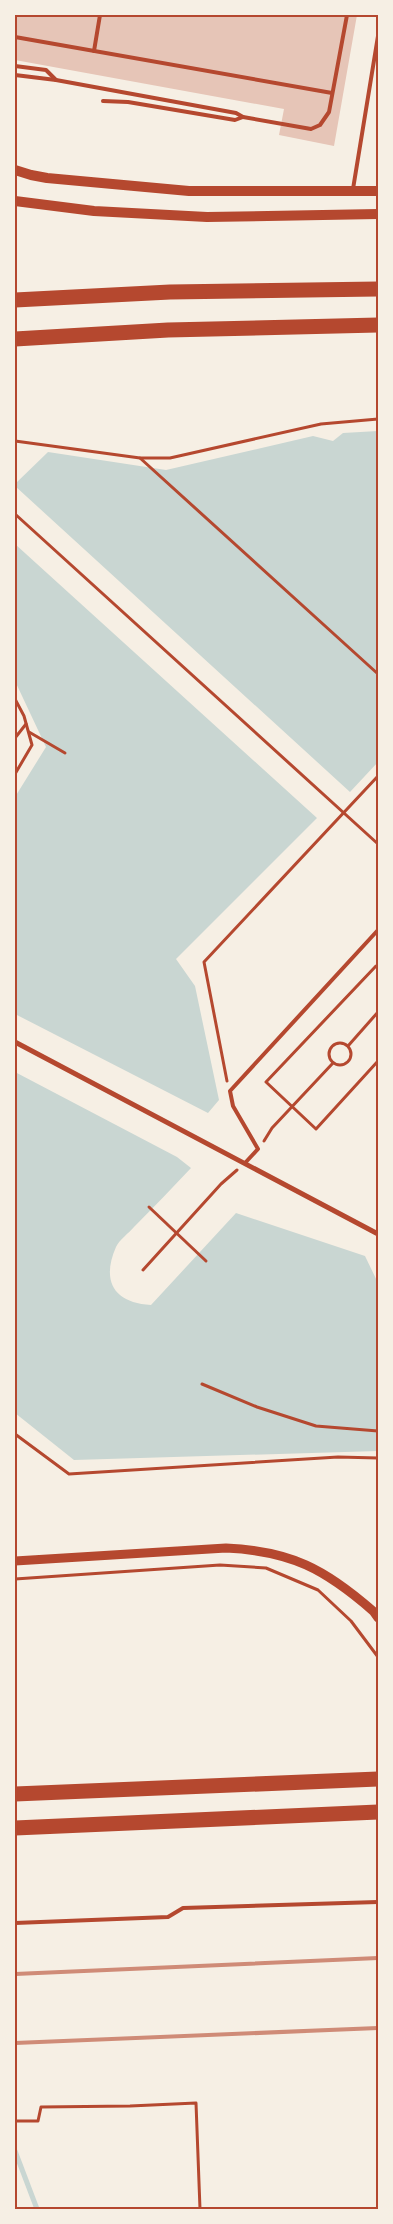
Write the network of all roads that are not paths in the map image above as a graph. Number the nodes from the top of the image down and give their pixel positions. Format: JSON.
{"nodes":[{"id":1,"x":100,"y":15,"type":"edge"},
{"id":2,"x":347,"y":15,"type":"edge"},
{"id":3,"x":378,"y":36,"type":"edge"},
{"id":4,"x":15,"y":37,"type":"edge"},
{"id":5,"x":94,"y":51,"type":"junction"},
{"id":6,"x":15,"y":66,"type":"edge"},
{"id":7,"x":15,"y":75,"type":"edge"},
{"id":8,"x":56,"y":80,"type":"junction"},
{"id":9,"x":332,"y":93,"type":"junction"},
{"id":10,"x":104,"y":101,"type":"dead end"},
{"id":11,"x":243,"y":117,"type":"junction"},
{"id":12,"x":15,"y":170,"type":"edge"},
{"id":13,"x":378,"y":191,"type":"edge"},
{"id":14,"x":352,"y":192,"type":"junction"},
{"id":15,"x":15,"y":201,"type":"edge"},
{"id":16,"x":378,"y":214,"type":"edge"},
{"id":17,"x":378,"y":290,"type":"edge"},
{"id":18,"x":15,"y":300,"type":"edge"},
{"id":19,"x":378,"y":325,"type":"edge"},
{"id":20,"x":15,"y":339,"type":"edge"},
{"id":21,"x":378,"y":930,"type":"edge"},
{"id":22,"x":15,"y":1042,"type":"edge"},
{"id":23,"x":245,"y":1163,"type":"junction"},
{"id":24,"x":375,"y":1233,"type":"edge"},
{"id":25,"x":15,"y":1561,"type":"edge"},
{"id":26,"x":378,"y":1618,"type":"edge"},
{"id":27,"x":378,"y":1779,"type":"edge"},
{"id":28,"x":15,"y":1794,"type":"edge"},
{"id":29,"x":378,"y":1812,"type":"edge"},
{"id":30,"x":15,"y":1828,"type":"edge"},
{"id":31,"x":378,"y":1902,"type":"edge"},
{"id":32,"x":15,"y":1923,"type":"edge"}],
"edges":[{"from":1,"to":5,"type":"lane"},
{"from":2,"to":9,"type":"lane"},
{"from":3,"to":14,"type":"lane"},
{"from":4,"to":5,"type":"lane"},
{"from":5,"to":9,"type":"lane"},
{"from":6,"to":8,"type":"lane"},
{"from":7,"to":8,"type":"lane"},
{"from":8,"to":11,"type":"lane"},
{"from":9,"to":11,"type":"lane"},
{"from":10,"to":11,"type":"lane"},
{"from":12,"to":14,"type":"main road"},
{"from":13,"to":14,"type":"main road"},
{"from":15,"to":16,"type":"main road"},
{"from":17,"to":18,"type":"highway"},
{"from":19,"to":20,"type":"highway"},
{"from":21,"to":23,"type":"lane"},
{"from":22,"to":23,"type":"street"},
{"from":23,"to":24,"type":"street"},
{"from":25,"to":26,"type":"street"},
{"from":27,"to":28,"type":"highway"},
{"from":29,"to":30,"type":"highway"},
{"from":31,"to":32,"type":"lane"}]}
